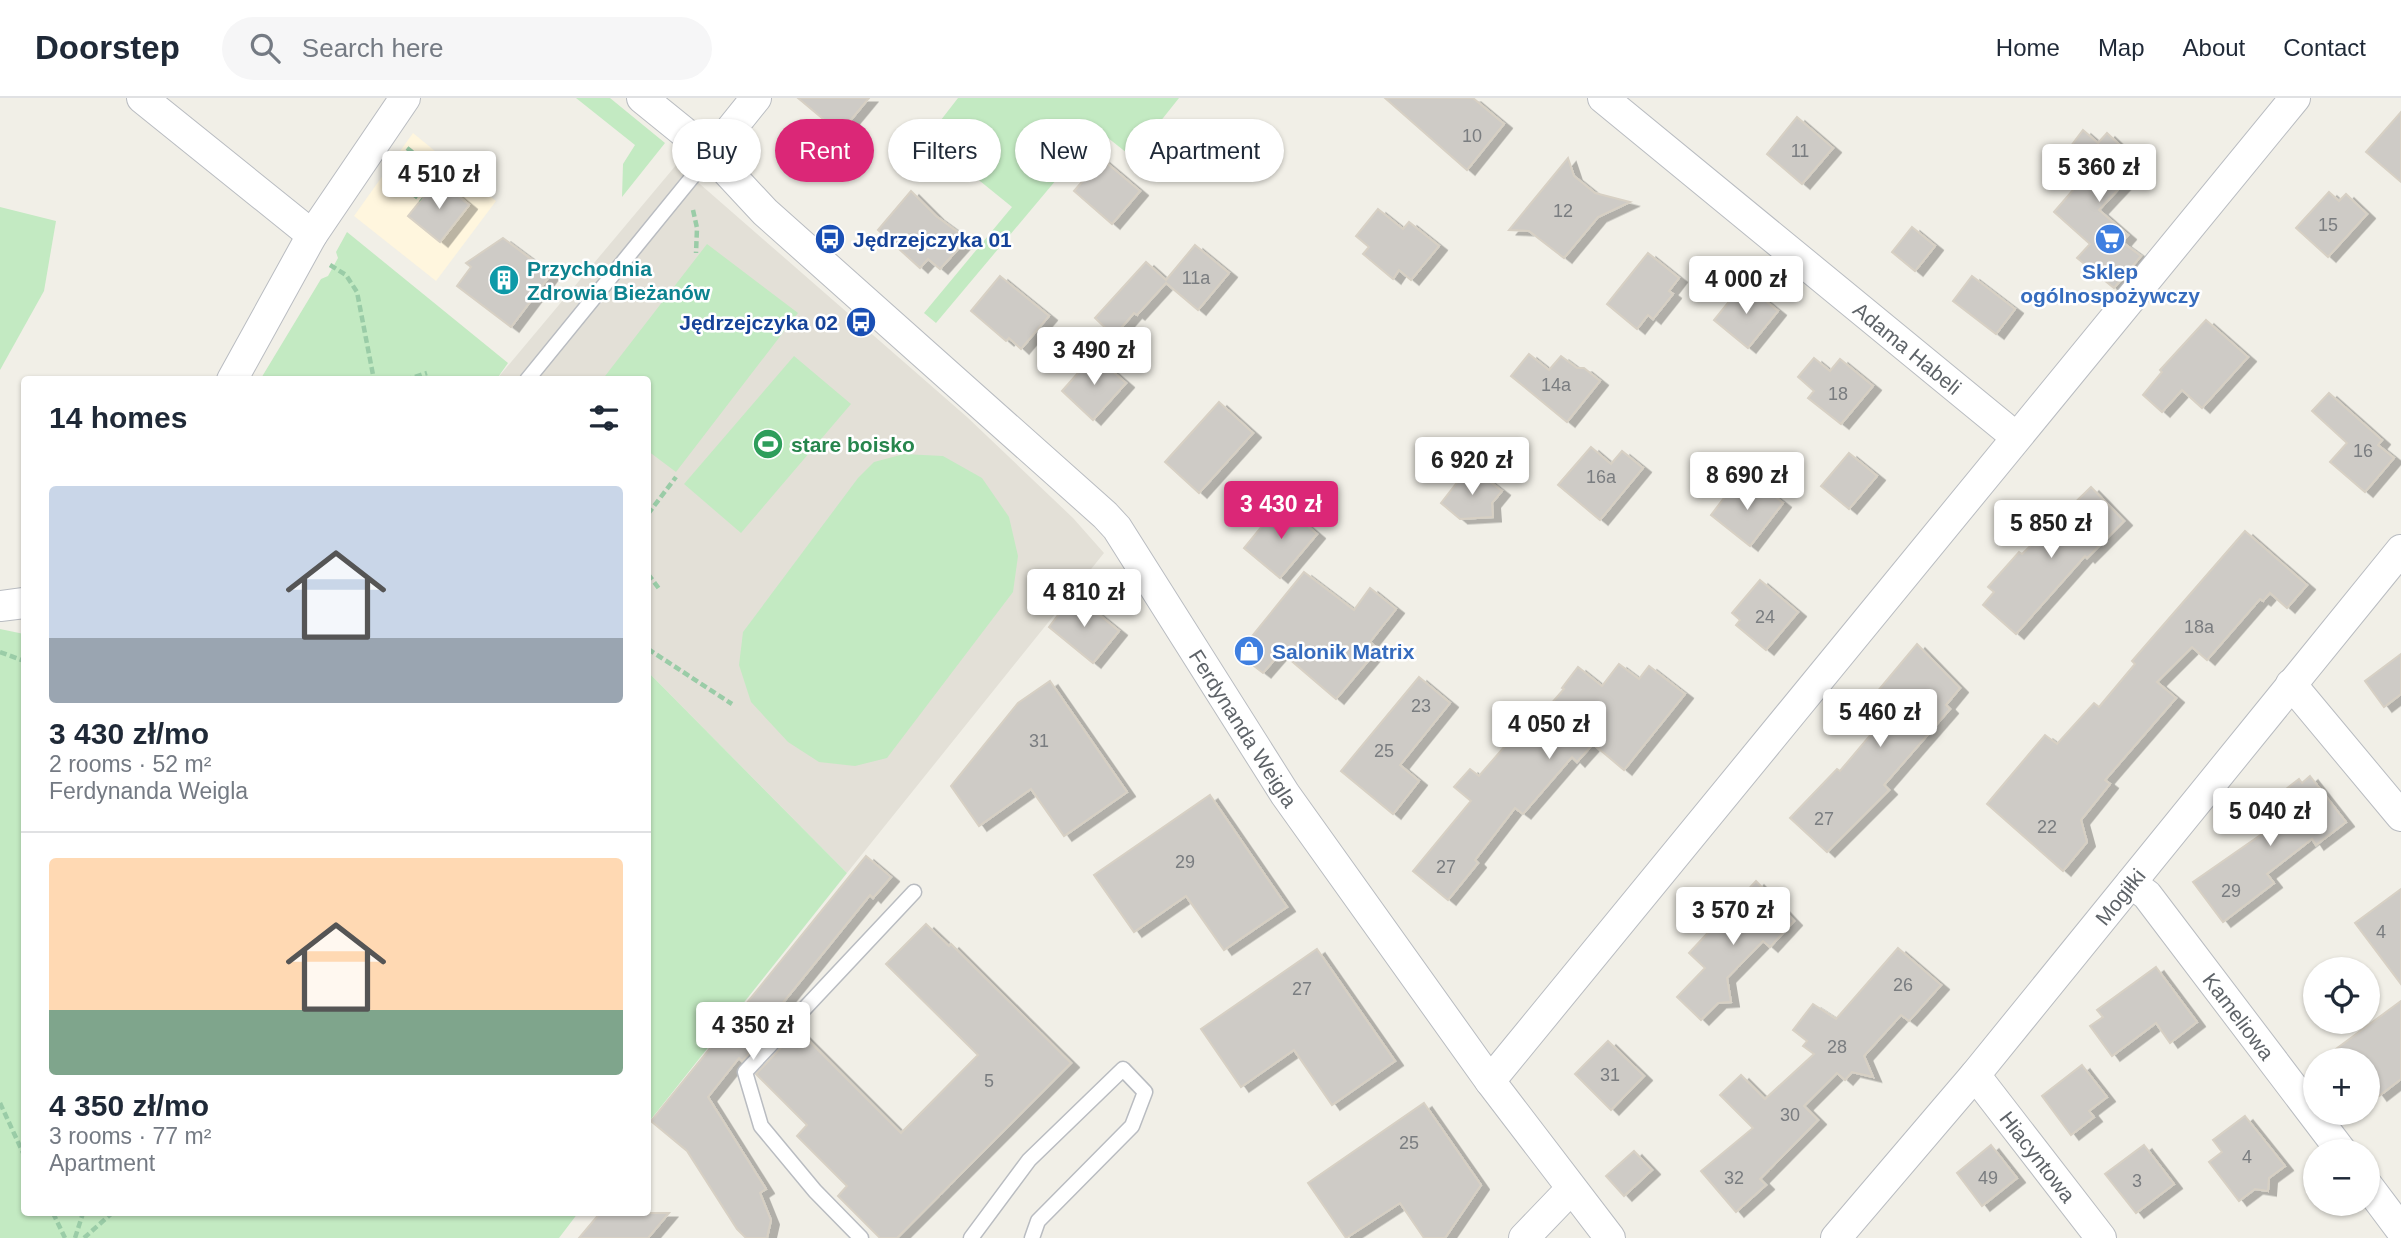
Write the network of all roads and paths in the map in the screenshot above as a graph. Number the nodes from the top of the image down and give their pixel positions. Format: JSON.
{"nodes":[{"id":1,"x":142,"y":98,"type":"edge"},
{"id":2,"x":405,"y":98,"type":"edge"},
{"id":3,"x":642,"y":98,"type":"edge"},
{"id":4,"x":756,"y":98,"type":"edge"},
{"id":5,"x":1603,"y":98,"type":"edge"},
{"id":6,"x":2295,"y":98,"type":"edge"},
{"id":7,"x":739,"y":119,"type":"edge"},
{"id":8,"x":672,"y":123,"type":"edge"},
{"id":9,"x":404,"y":146,"type":"dead end"},
{"id":10,"x":382,"y":169,"type":"dead end"},
{"id":11,"x":687,"y":182,"type":"edge"},
{"id":12,"x":736,"y":182,"type":"edge"},
{"id":13,"x":449,"y":188,"type":"dead end"},
{"id":14,"x":421,"y":200,"type":"dead end"},
{"id":15,"x":688,"y":204,"type":"dead end"},
{"id":16,"x":308,"y":242,"type":"junction"},
{"id":17,"x":696,"y":253,"type":"dead end"},
{"id":18,"x":426,"y":373,"type":"dead end"},
{"id":19,"x":234,"y":376,"type":"edge"},
{"id":20,"x":373,"y":376,"type":"edge"},
{"id":21,"x":417,"y":376,"type":"edge"},
{"id":22,"x":530,"y":376,"type":"edge"},
{"id":23,"x":2016,"y":437,"type":"junction"},
{"id":24,"x":676,"y":477,"type":"dead end"},
{"id":25,"x":651,"y":510,"type":"edge"},
{"id":26,"x":2401,"y":550,"type":"edge"},
{"id":27,"x":651,"y":578,"type":"edge"},
{"id":28,"x":660,"y":590,"type":"dead end"},
{"id":29,"x":21,"y":603,"type":"edge"},
{"id":30,"x":0,"y":606,"type":"edge"},
{"id":31,"x":651,"y":651,"type":"edge"},
{"id":32,"x":0,"y":652,"type":"edge"},
{"id":33,"x":21,"y":660,"type":"edge"},
{"id":34,"x":2291,"y":684,"type":"junction"},
{"id":35,"x":732,"y":704,"type":"dead end"},
{"id":36,"x":2401,"y":816,"type":"edge"},
{"id":37,"x":2130,"y":883,"type":"junction"},
{"id":38,"x":914,"y":892,"type":"dead end"},
{"id":39,"x":1975,"y":1074,"type":"junction"},
{"id":40,"x":1490,"y":1082,"type":"junction"},
{"id":41,"x":0,"y":1103,"type":"edge"},
{"id":42,"x":2332,"y":1139,"type":"edge"},
{"id":43,"x":21,"y":1148,"type":"edge"},
{"id":44,"x":1571,"y":1189,"type":"junction"},
{"id":45,"x":2380,"y":1202,"type":"edge"},
{"id":46,"x":54,"y":1216,"type":"edge"},
{"id":47,"x":82,"y":1216,"type":"edge"},
{"id":48,"x":108,"y":1216,"type":"edge"},
{"id":49,"x":2401,"y":1230,"type":"edge"},
{"id":50,"x":65,"y":1238,"type":"edge"},
{"id":51,"x":75,"y":1238,"type":"edge"},
{"id":52,"x":85,"y":1238,"type":"edge"},
{"id":53,"x":861,"y":1238,"type":"edge"},
{"id":54,"x":971,"y":1238,"type":"edge"},
{"id":55,"x":1032,"y":1238,"type":"edge"},
{"id":56,"x":1524,"y":1238,"type":"edge"},
{"id":57,"x":1610,"y":1238,"type":"edge"},
{"id":58,"x":1836,"y":1238,"type":"edge"},
{"id":59,"x":2101,"y":1238,"type":"edge"}],
"edges":[{"from":1,"to":16,"type":"street"},
{"from":2,"to":16,"type":"street"},
{"from":3,"to":8,"type":"street","name":"Ferdynanda Weigla"},
{"from":4,"to":7,"type":"street"},
{"from":5,"to":23,"type":"street","name":"Adama Habeli"},
{"from":6,"to":23,"type":"street"},
{"from":9,"to":13,"type":"path"},
{"from":10,"to":14,"type":"path"},
{"from":11,"to":22,"type":"lane"},
{"from":12,"to":40,"type":"street","name":"Ferdynanda Weigla"},
{"from":15,"to":17,"type":"path"},
{"from":16,"to":19,"type":"street"},
{"from":16,"to":20,"type":"path"},
{"from":18,"to":21,"type":"path"},
{"from":23,"to":40,"type":"street"},
{"from":24,"to":25,"type":"path"},
{"from":26,"to":34,"type":"street","name":"Mogiłki"},
{"from":27,"to":28,"type":"path"},
{"from":29,"to":30,"type":"street"},
{"from":31,"to":35,"type":"path"},
{"from":32,"to":33,"type":"path"},
{"from":34,"to":36,"type":"street"},
{"from":34,"to":37,"type":"street","name":"Mogiłki"},
{"from":37,"to":39,"type":"street","name":"Mogiłki"},
{"from":37,"to":42,"type":"street","name":"Kameliowa"},
{"from":38,"to":53,"type":"lane"},
{"from":39,"to":58,"type":"street","name":"Mogiłki"},
{"from":39,"to":59,"type":"street","name":"Hiacyntowa"},
{"from":40,"to":44,"type":"street","name":"Ferdynanda Weigla"},
{"from":41,"to":43,"type":"path"},
{"from":44,"to":56,"type":"street"},
{"from":44,"to":57,"type":"street","name":"Ferdynanda Weigla"},
{"from":45,"to":49,"type":"street"},
{"from":46,"to":50,"type":"path"},
{"from":47,"to":51,"type":"path"},
{"from":48,"to":52,"type":"path"},
{"from":54,"to":55,"type":"lane"}]}
